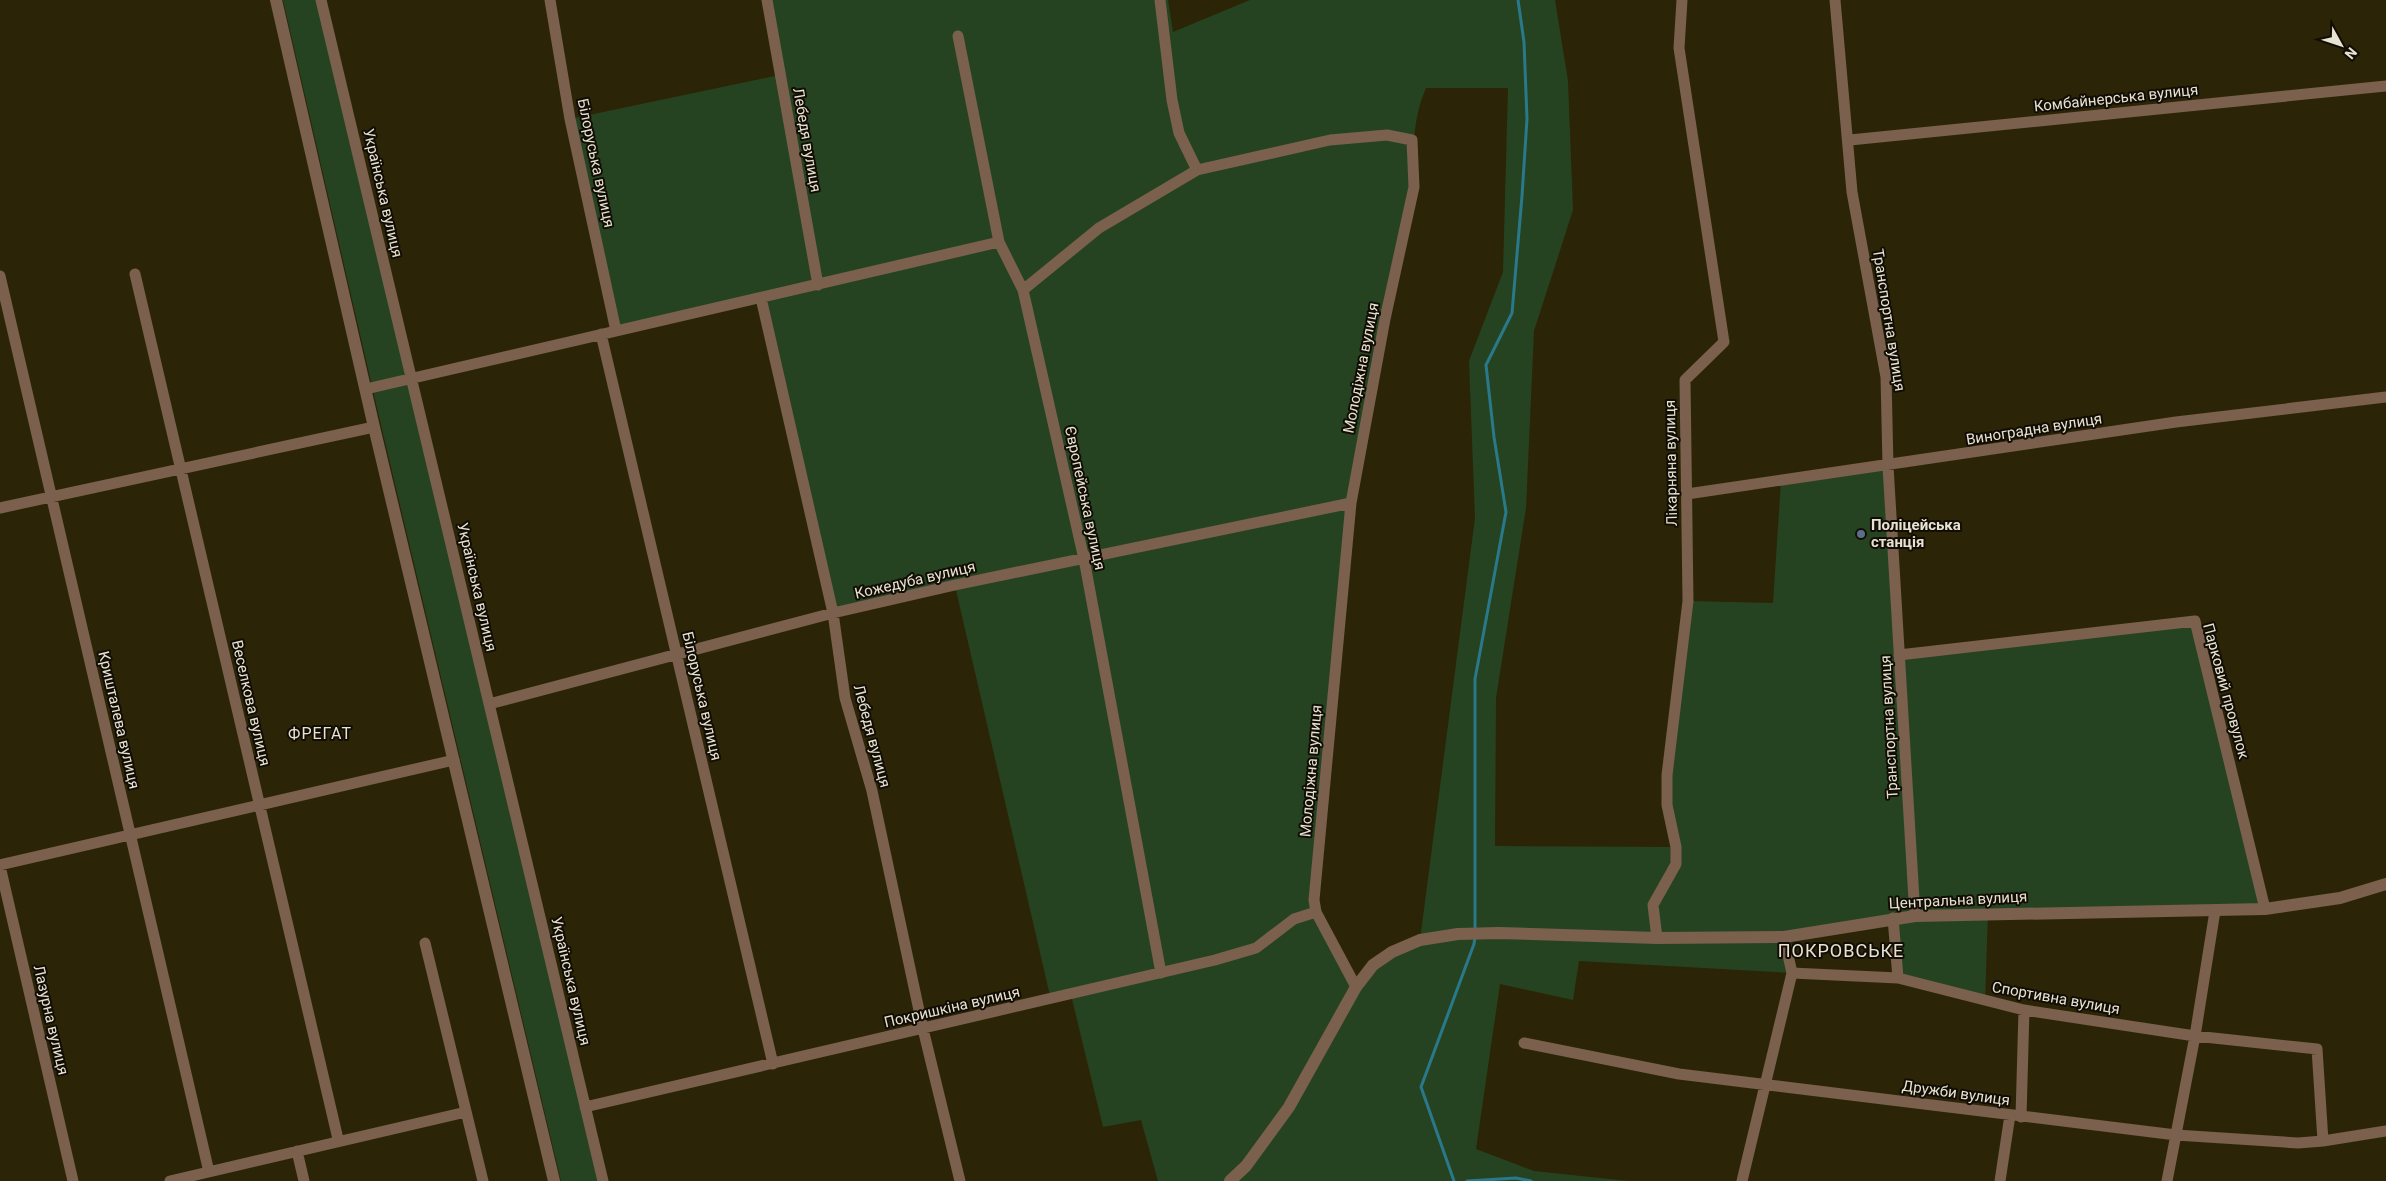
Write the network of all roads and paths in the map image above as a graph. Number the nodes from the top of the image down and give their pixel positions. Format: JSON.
{"nodes":[{"id":1,"x":276,"y":0,"type":"edge"},
{"id":2,"x":321,"y":0,"type":"edge"},
{"id":3,"x":550,"y":0,"type":"edge"},
{"id":4,"x":767,"y":0,"type":"edge"},
{"id":5,"x":1160,"y":0,"type":"edge"},
{"id":6,"x":1682,"y":0,"type":"edge"},
{"id":7,"x":1835,"y":0,"type":"edge"},
{"id":8,"x":958,"y":36,"type":"dead end"},
{"id":9,"x":2386,"y":86,"type":"edge"},
{"id":10,"x":1850,"y":140,"type":"junction"},
{"id":11,"x":1197,"y":170,"type":"junction"},
{"id":12,"x":1000,"y":242,"type":"junction"},
{"id":13,"x":135,"y":274,"type":"dead end"},
{"id":14,"x":0,"y":276,"type":"edge"},
{"id":15,"x":818,"y":284,"type":"junction"},
{"id":16,"x":1023,"y":290,"type":"junction"},
{"id":17,"x":761,"y":298,"type":"junction"},
{"id":18,"x":616,"y":331,"type":"junction"},
{"id":19,"x":601,"y":334,"type":"junction"},
{"id":20,"x":412,"y":378,"type":"junction"},
{"id":21,"x":366,"y":389,"type":"junction"},
{"id":22,"x":2386,"y":397,"type":"edge"},
{"id":23,"x":374,"y":427,"type":"junction"},
{"id":24,"x":1888,"y":466,"type":"junction"},
{"id":25,"x":181,"y":469,"type":"junction"},
{"id":26,"x":1687,"y":494,"type":"junction"},
{"id":27,"x":52,"y":497,"type":"junction"},
{"id":28,"x":1351,"y":503,"type":"junction"},
{"id":29,"x":0,"y":508,"type":"edge"},
{"id":30,"x":1084,"y":558,"type":"junction"},
{"id":31,"x":833,"y":613,"type":"junction"},
{"id":32,"x":677,"y":655,"type":"junction"},
{"id":33,"x":1899,"y":656,"type":"junction"},
{"id":34,"x":489,"y":704,"type":"junction"},
{"id":35,"x":454,"y":760,"type":"junction"},
{"id":36,"x":260,"y":805,"type":"junction"},
{"id":37,"x":130,"y":835,"type":"junction"},
{"id":38,"x":0,"y":866,"type":"edge"},
{"id":39,"x":2386,"y":884,"type":"edge"},
{"id":40,"x":2265,"y":909,"type":"junction"},
{"id":41,"x":2214,"y":911,"type":"junction"},
{"id":42,"x":1316,"y":912,"type":"junction"},
{"id":43,"x":1915,"y":916,"type":"junction"},
{"id":44,"x":1893,"y":918,"type":"junction"},
{"id":45,"x":1784,"y":937,"type":"junction"},
{"id":46,"x":1657,"y":938,"type":"junction"},
{"id":47,"x":425,"y":943,"type":"dead end"},
{"id":48,"x":1792,"y":972,"type":"junction"},
{"id":49,"x":1161,"y":973,"type":"junction"},
{"id":50,"x":1898,"y":978,"type":"junction"},
{"id":51,"x":1356,"y":987,"type":"junction"},
{"id":52,"x":2024,"y":1010,"type":"junction"},
{"id":53,"x":923,"y":1029,"type":"junction"},
{"id":54,"x":2195,"y":1036,"type":"junction"},
{"id":55,"x":1524,"y":1043,"type":"dead end"},
{"id":56,"x":773,"y":1064,"type":"junction"},
{"id":57,"x":1765,"y":1083,"type":"junction"},
{"id":58,"x":585,"y":1107,"type":"junction"},
{"id":59,"x":466,"y":1112,"type":"junction"},
{"id":60,"x":2015,"y":1116,"type":"junction"},
{"id":61,"x":2386,"y":1131,"type":"edge"},
{"id":62,"x":2176,"y":1135,"type":"junction"},
{"id":63,"x":338,"y":1139,"type":"dead end"},
{"id":64,"x":2323,"y":1141,"type":"junction"},
{"id":65,"x":297,"y":1151,"type":"junction"},
{"id":66,"x":209,"y":1172,"type":"junction"},
{"id":67,"x":73,"y":1181,"type":"edge"},
{"id":68,"x":170,"y":1181,"type":"edge"},
{"id":69,"x":304,"y":1181,"type":"edge"},
{"id":70,"x":483,"y":1181,"type":"edge"},
{"id":71,"x":554,"y":1181,"type":"edge"},
{"id":72,"x":603,"y":1181,"type":"edge"},
{"id":73,"x":960,"y":1181,"type":"edge"},
{"id":74,"x":1230,"y":1181,"type":"edge"},
{"id":75,"x":1742,"y":1181,"type":"edge"},
{"id":76,"x":2000,"y":1181,"type":"edge"},
{"id":77,"x":2167,"y":1181,"type":"edge"}],
"edges":[{"from":1,"to":21,"type":"street"},
{"from":2,"to":20,"type":"street","name":"Українська вулиця"},
{"from":3,"to":18,"type":"street","name":"Білоруська вулиця"},
{"from":4,"to":15,"type":"street","name":"Лебедя вулиця"},
{"from":5,"to":11,"type":"street"},
{"from":6,"to":26,"type":"street","name":"Лікарняна вулиця"},
{"from":7,"to":10,"type":"street","name":"Транспортна вулиця"},
{"from":8,"to":12,"type":"street","name":"Європейська вулиця"},
{"from":9,"to":10,"type":"street","name":"Комбайнерська вулиця"},
{"from":10,"to":24,"type":"street","name":"Транспортна вулиця"},
{"from":11,"to":16,"type":"street"},
{"from":11,"to":28,"type":"street","name":"Молодіжна вулиця"},
{"from":12,"to":15,"type":"street"},
{"from":12,"to":16,"type":"street","name":"Європейська вулиця"},
{"from":13,"to":25,"type":"street","name":"Веселкова вулиця"},
{"from":14,"to":27,"type":"street","name":"Кришталева вулиця"},
{"from":15,"to":17,"type":"street"},
{"from":16,"to":30,"type":"street","name":"Європейська вулиця"},
{"from":17,"to":18,"type":"street"},
{"from":17,"to":31,"type":"street","name":"Лебедя вулиця"},
{"from":18,"to":19,"type":"street"},
{"from":19,"to":20,"type":"street"},
{"from":19,"to":32,"type":"street","name":"Білоруська вулиця"},
{"from":20,"to":21,"type":"street"},
{"from":20,"to":34,"type":"street","name":"Українська вулиця"},
{"from":21,"to":23,"type":"street"},
{"from":22,"to":24,"type":"street","name":"Виноградна вулиця"},
{"from":23,"to":25,"type":"street"},
{"from":23,"to":35,"type":"street"},
{"from":24,"to":26,"type":"street","name":"Виноградна вулиця"},
{"from":24,"to":33,"type":"street","name":"Транспортна вулиця"},
{"from":25,"to":27,"type":"street"},
{"from":25,"to":36,"type":"street","name":"Веселкова вулиця"},
{"from":26,"to":46,"type":"street","name":"Лікарняна вулиця"},
{"from":27,"to":29,"type":"street"},
{"from":27,"to":37,"type":"street","name":"Кришталева вулиця"},
{"from":28,"to":30,"type":"street","name":"Кожедуба вулиця"},
{"from":28,"to":42,"type":"street","name":"Молодіжна вулиця"},
{"from":30,"to":31,"type":"street","name":"Кожедуба вулиця"},
{"from":30,"to":49,"type":"street","name":"Європейська вулиця"},
{"from":31,"to":32,"type":"street","name":"Кожедуба вулиця"},
{"from":31,"to":53,"type":"street","name":"Лебедя вулиця"},
{"from":32,"to":34,"type":"street","name":"Кожедуба вулиця"},
{"from":32,"to":56,"type":"street","name":"Білоруська вулиця"},
{"from":33,"to":40,"type":"street","name":"Парковий провулок"},
{"from":33,"to":43,"type":"street","name":"Транспортна вулиця"},
{"from":34,"to":58,"type":"street","name":"Українська вулиця"},
{"from":35,"to":36,"type":"street"},
{"from":35,"to":71,"type":"street"},
{"from":36,"to":37,"type":"street"},
{"from":36,"to":63,"type":"street","name":"Веселкова вулиця"},
{"from":37,"to":38,"type":"street"},
{"from":37,"to":66,"type":"street","name":"Кришталева вулиця"},
{"from":38,"to":67,"type":"street","name":"Лазурна вулиця"},
{"from":39,"to":40,"type":"street","name":"Центральна вулиця"},
{"from":40,"to":41,"type":"street","name":"Центральна вулиця"},
{"from":41,"to":43,"type":"street","name":"Центральна вулиця"},
{"from":41,"to":54,"type":"street"},
{"from":42,"to":49,"type":"street","name":"Покришкіна вулиця"},
{"from":42,"to":51,"type":"street","name":"Молодіжна вулиця"},
{"from":43,"to":44,"type":"street","name":"Центральна вулиця"},
{"from":44,"to":45,"type":"street","name":"Центральна вулиця"},
{"from":44,"to":50,"type":"street"},
{"from":45,"to":46,"type":"street","name":"Центральна вулиця"},
{"from":45,"to":48,"type":"street"},
{"from":46,"to":51,"type":"street","name":"Центральна вулиця"},
{"from":47,"to":59,"type":"street"},
{"from":48,"to":50,"type":"street","name":"Спортивна вулиця"},
{"from":48,"to":57,"type":"street"},
{"from":49,"to":53,"type":"street","name":"Покришкіна вулиця"},
{"from":50,"to":52,"type":"street","name":"Спортивна вулиця"},
{"from":51,"to":74,"type":"street","name":"Центральна вулиця"},
{"from":52,"to":54,"type":"street","name":"Спортивна вулиця"},
{"from":52,"to":60,"type":"street"},
{"from":53,"to":56,"type":"street","name":"Покришкіна вулиця"},
{"from":53,"to":73,"type":"street","name":"Лебедя вулиця"},
{"from":54,"to":62,"type":"street"},
{"from":54,"to":64,"type":"street","name":"Спортивна вулиця"},
{"from":55,"to":57,"type":"street","name":"Дружби вулиця"},
{"from":56,"to":58,"type":"street","name":"Покришкіна вулиця"},
{"from":57,"to":60,"type":"street","name":"Дружби вулиця"},
{"from":57,"to":75,"type":"street"},
{"from":58,"to":72,"type":"street","name":"Українська вулиця"},
{"from":59,"to":65,"type":"street"},
{"from":59,"to":70,"type":"street"},
{"from":60,"to":62,"type":"street","name":"Дружби вулиця"},
{"from":60,"to":76,"type":"street"},
{"from":61,"to":64,"type":"street","name":"Дружби вулиця"},
{"from":62,"to":64,"type":"street","name":"Дружби вулиця"},
{"from":62,"to":77,"type":"street"},
{"from":65,"to":66,"type":"street"},
{"from":65,"to":69,"type":"street"},
{"from":66,"to":68,"type":"street"}]}
